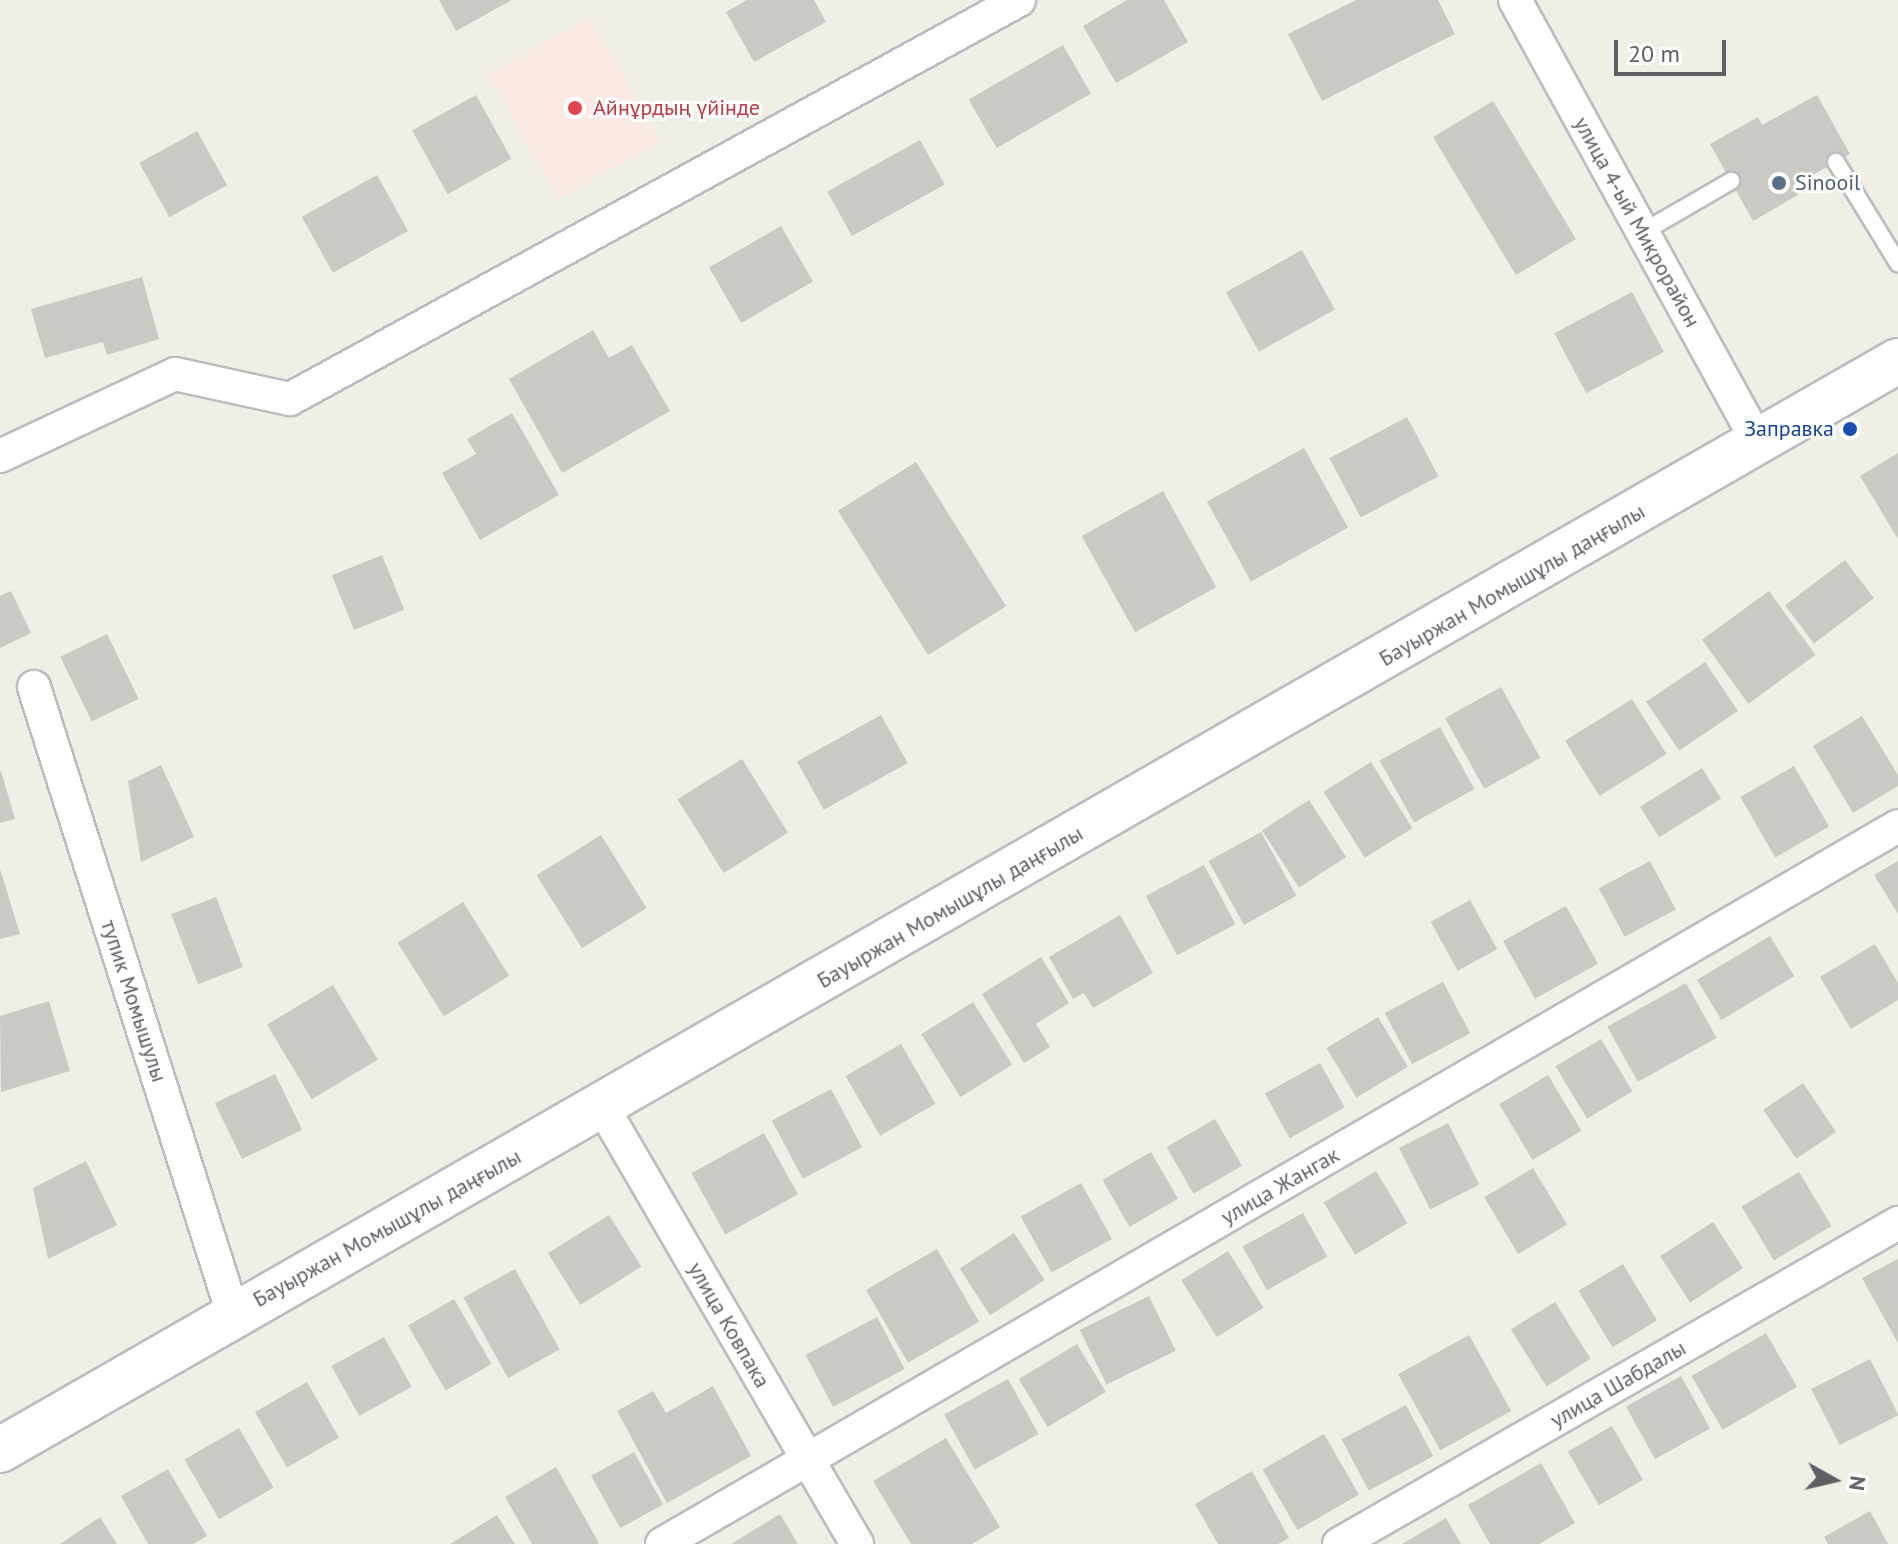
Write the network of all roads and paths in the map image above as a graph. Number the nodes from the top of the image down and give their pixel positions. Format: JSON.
{"nodes":[{"id":1,"x":1019,"y":0,"type":"edge"},
{"id":2,"x":1515,"y":0,"type":"edge"},
{"id":3,"x":1836,"y":162,"type":"dead end"},
{"id":4,"x":1731,"y":181,"type":"dead end"},
{"id":5,"x":1643,"y":232,"type":"junction"},
{"id":6,"x":1898,"y":263,"type":"edge"},
{"id":7,"x":1898,"y":361,"type":"edge"},
{"id":8,"x":1759,"y":444,"type":"junction"},
{"id":9,"x":0,"y":456,"type":"edge"},
{"id":10,"x":34,"y":687,"type":"dead end"},
{"id":11,"x":1898,"y":826,"type":"edge"},
{"id":12,"x":602,"y":1106,"type":"junction"},
{"id":13,"x":1898,"y":1223,"type":"edge"},
{"id":14,"x":233,"y":1314,"type":"junction"},
{"id":15,"x":0,"y":1450,"type":"edge"},
{"id":16,"x":808,"y":1461,"type":"junction"},
{"id":17,"x":662,"y":1544,"type":"edge"},
{"id":18,"x":857,"y":1544,"type":"edge"},
{"id":19,"x":1339,"y":1544,"type":"edge"}],
"edges":[{"from":1,"to":9,"type":"street"},
{"from":2,"to":5,"type":"street","name":"улица 4-ый Микрорайон"},
{"from":3,"to":6,"type":"lane"},
{"from":4,"to":5,"type":"lane"},
{"from":5,"to":8,"type":"street","name":"улица 4-ый Микрорайон"},
{"from":7,"to":8,"type":"main road","name":"Бауыржан Момышұлы даңғылы"},
{"from":8,"to":12,"type":"main road","name":"Бауыржан Момышұлы даңғылы"},
{"from":10,"to":14,"type":"street","name":"тупик Момышулы"},
{"from":11,"to":16,"type":"street","name":"улица Жангак"},
{"from":12,"to":14,"type":"main road","name":"Бауыржан Момышұлы даңғылы"},
{"from":12,"to":16,"type":"street","name":"улица Ковпака"},
{"from":13,"to":19,"type":"street","name":"улица Шабдалы"},
{"from":14,"to":15,"type":"main road","name":"Бауыржан Момышұлы даңғылы"},
{"from":16,"to":17,"type":"street","name":"улица Жангак"},
{"from":16,"to":18,"type":"street","name":"улица Ковпака"}]}
